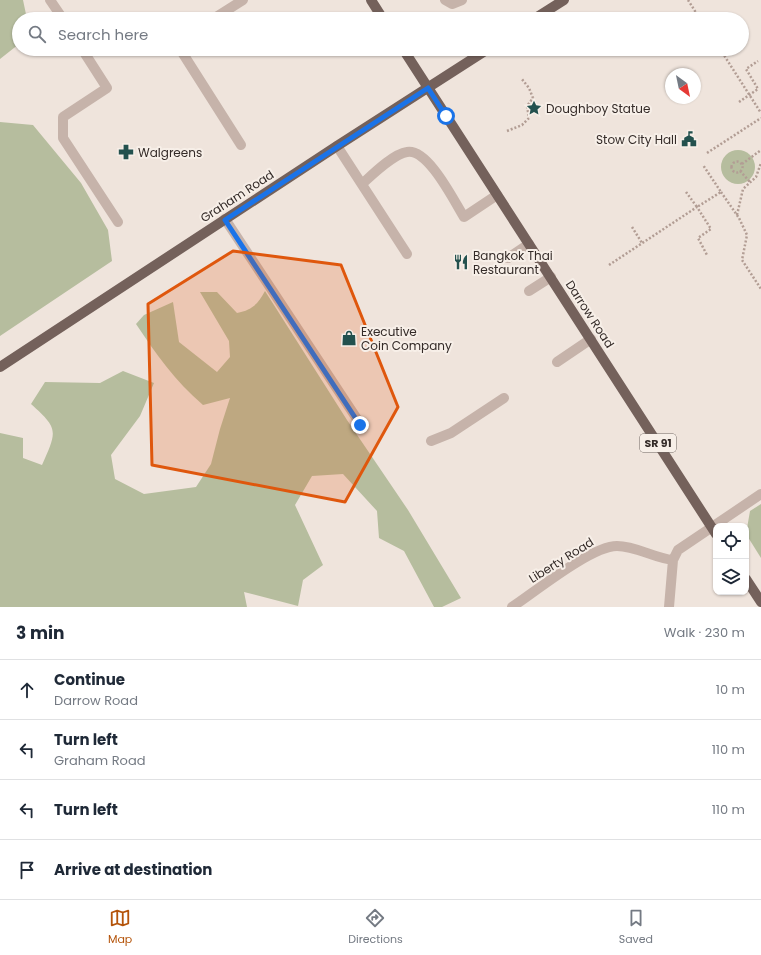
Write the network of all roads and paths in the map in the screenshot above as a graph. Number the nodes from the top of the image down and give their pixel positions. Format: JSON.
{"nodes":[{"id":1,"x":50,"y":0,"type":"edge"},
{"id":2,"x":242,"y":0,"type":"edge"},
{"id":3,"x":371,"y":0,"type":"edge"},
{"id":4,"x":445,"y":0,"type":"edge"},
{"id":5,"x":462,"y":0,"type":"edge"},
{"id":6,"x":564,"y":0,"type":"edge"},
{"id":7,"x":688,"y":0,"type":"edge"},
{"id":8,"x":58,"y":12,"type":"edge"},
{"id":9,"x":224,"y":12,"type":"edge"},
{"id":10,"x":379,"y":12,"type":"edge"},
{"id":11,"x":545,"y":12,"type":"edge"},
{"id":12,"x":696,"y":12,"type":"edge"},
{"id":13,"x":86,"y":56,"type":"edge"},
{"id":14,"x":184,"y":56,"type":"edge"},
{"id":15,"x":407,"y":56,"type":"edge"},
{"id":16,"x":477,"y":56,"type":"edge"},
{"id":17,"x":724,"y":56,"type":"edge"},
{"id":18,"x":758,"y":61,"type":"dead end"},
{"id":19,"x":521,"y":78,"type":"dead end"},
{"id":20,"x":428,"y":88,"type":"junction"},
{"id":21,"x":749,"y":95,"type":"junction"},
{"id":22,"x":739,"y":102,"type":"dead end"},
{"id":23,"x":761,"y":113,"type":"edge"},
{"id":24,"x":761,"y":118,"type":"edge"},
{"id":25,"x":507,"y":131,"type":"dead end"},
{"id":26,"x":241,"y":145,"type":"dead end"},
{"id":27,"x":337,"y":146,"type":"junction"},
{"id":28,"x":761,"y":150,"type":"edge"},
{"id":29,"x":707,"y":154,"type":"dead end"},
{"id":30,"x":761,"y":163,"type":"edge"},
{"id":31,"x":742,"y":164,"type":"junction"},
{"id":32,"x":703,"y":165,"type":"dead end"},
{"id":33,"x":740,"y":171,"type":"junction"},
{"id":34,"x":760,"y":171,"type":"edge"},
{"id":35,"x":750,"y":182,"type":"junction"},
{"id":36,"x":362,"y":184,"type":"junction"},
{"id":37,"x":686,"y":192,"type":"dead end"},
{"id":38,"x":721,"y":192,"type":"junction"},
{"id":39,"x":497,"y":195,"type":"junction"},
{"id":40,"x":697,"y":207,"type":"junction"},
{"id":41,"x":737,"y":215,"type":"junction"},
{"id":42,"x":225,"y":220,"type":"junction"},
{"id":43,"x":118,"y":222,"type":"dead end"},
{"id":44,"x":632,"y":227,"type":"dead end"},
{"id":45,"x":642,"y":243,"type":"junction"},
{"id":46,"x":529,"y":244,"type":"junction"},
{"id":47,"x":407,"y":254,"type":"dead end"},
{"id":48,"x":707,"y":255,"type":"dead end"},
{"id":49,"x":508,"y":258,"type":"dead end"},
{"id":50,"x":609,"y":265,"type":"dead end"},
{"id":51,"x":551,"y":277,"type":"junction"},
{"id":52,"x":761,"y":289,"type":"edge"},
{"id":53,"x":530,"y":291,"type":"dead end"},
{"id":54,"x":591,"y":339,"type":"junction"},
{"id":55,"x":557,"y":362,"type":"dead end"},
{"id":56,"x":0,"y":367,"type":"edge"},
{"id":57,"x":504,"y":398,"type":"dead end"},
{"id":58,"x":360,"y":425,"type":"dead end"},
{"id":59,"x":431,"y":441,"type":"dead end"},
{"id":60,"x":761,"y":494,"type":"edge"},
{"id":61,"x":723,"y":523,"type":"edge"},
{"id":62,"x":713,"y":528,"type":"edge"},
{"id":63,"x":713,"y":531,"type":"edge"},
{"id":64,"x":673,"y":560,"type":"junction"},
{"id":65,"x":749,"y":584,"type":"edge"},
{"id":66,"x":761,"y":602,"type":"edge"},
{"id":67,"x":512,"y":607,"type":"edge"},
{"id":68,"x":669,"y":607,"type":"edge"}],
"edges":[{"from":1,"to":8,"type":"street"},
{"from":2,"to":9,"type":"street"},
{"from":3,"to":10,"type":"main road"},
{"from":4,"to":5,"type":"street"},
{"from":6,"to":11,"type":"main road"},
{"from":7,"to":12,"type":"path"},
{"from":13,"to":43,"type":"street"},
{"from":14,"to":26,"type":"street"},
{"from":15,"to":20,"type":"main road","name":"Darrow Road","number":"SR 91"},
{"from":16,"to":20,"type":"main road","name":"Graham Road"},
{"from":17,"to":21,"type":"path"},
{"from":18,"to":21,"type":"path"},
{"from":19,"to":25,"type":"path"},
{"from":20,"to":27,"type":"main road","name":"Graham Road"},
{"from":20,"to":39,"type":"main road","name":"Darrow Road","number":"SR 91"},
{"from":21,"to":22,"type":"path"},
{"from":21,"to":23,"type":"path"},
{"from":24,"to":29,"type":"path"},
{"from":27,"to":36,"type":"street"},
{"from":27,"to":42,"type":"main road","name":"Graham Road"},
{"from":28,"to":31,"type":"path"},
{"from":30,"to":34,"type":"path"},
{"from":31,"to":33,"type":"path"},
{"from":31,"to":33,"type":"path"},
{"from":32,"to":38,"type":"path"},
{"from":33,"to":35,"type":"path"},
{"from":34,"to":35,"type":"path"},
{"from":35,"to":41,"type":"path"},
{"from":36,"to":39,"type":"street"},
{"from":36,"to":47,"type":"street"},
{"from":37,"to":40,"type":"path"},
{"from":38,"to":40,"type":"path"},
{"from":38,"to":41,"type":"path"},
{"from":39,"to":46,"type":"main road","name":"Darrow Road","number":"SR 91"},
{"from":40,"to":45,"type":"path"},
{"from":40,"to":48,"type":"path"},
{"from":41,"to":52,"type":"path"},
{"from":42,"to":56,"type":"main road","name":"Graham Road"},
{"from":42,"to":58,"type":"street"},
{"from":44,"to":45,"type":"path"},
{"from":45,"to":50,"type":"path"},
{"from":46,"to":49,"type":"street"},
{"from":46,"to":51,"type":"main road","name":"Darrow Road","number":"SR 91"},
{"from":51,"to":53,"type":"street"},
{"from":51,"to":54,"type":"main road","name":"Darrow Road","number":"SR 91"},
{"from":54,"to":55,"type":"street"},
{"from":54,"to":62,"type":"main road","name":"Darrow Road","number":"SR 91"},
{"from":57,"to":59,"type":"street"},
{"from":60,"to":61,"type":"street"},
{"from":63,"to":64,"type":"street"},
{"from":64,"to":67,"type":"street","name":"Liberty Road"},
{"from":64,"to":68,"type":"street"},
{"from":65,"to":66,"type":"main road"}]}
